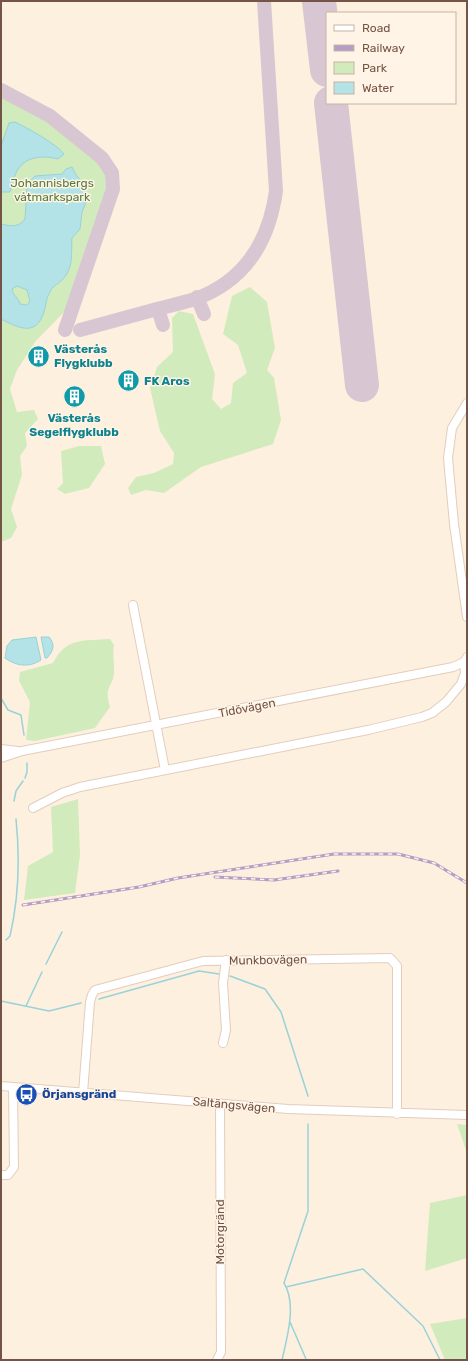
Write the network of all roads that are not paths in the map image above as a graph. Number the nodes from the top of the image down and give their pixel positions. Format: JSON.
{"nodes":[{"id":1,"x":467,"y":403,"type":"edge"},
{"id":2,"x":133,"y":605,"type":"dead end"},
{"id":3,"x":467,"y":616,"type":"edge"},
{"id":4,"x":465,"y":659,"type":"edge"},
{"id":5,"x":157,"y":726,"type":"junction"},
{"id":6,"x":1,"y":749,"type":"edge"},
{"id":7,"x":22,"y":751,"type":"junction"},
{"id":8,"x":1,"y":758,"type":"edge"},
{"id":9,"x":165,"y":770,"type":"junction"},
{"id":10,"x":33,"y":808,"type":"dead end"},
{"id":11,"x":226,"y":960,"type":"junction"},
{"id":12,"x":223,"y":1043,"type":"dead end"},
{"id":13,"x":1,"y":1086,"type":"edge"},
{"id":14,"x":13,"y":1087,"type":"junction"},
{"id":15,"x":83,"y":1093,"type":"junction"},
{"id":16,"x":220,"y":1104,"type":"junction"},
{"id":17,"x":397,"y":1114,"type":"junction"},
{"id":18,"x":467,"y":1115,"type":"edge"},
{"id":19,"x":1,"y":1175,"type":"edge"},
{"id":20,"x":217,"y":1360,"type":"edge"}],
"edges":[{"from":1,"to":3,"type":"street"},
{"from":2,"to":5,"type":"street"},
{"from":4,"to":5,"type":"street","name":"Tidövägen"},
{"from":4,"to":9,"type":"street"},
{"from":5,"to":7,"type":"street","name":"Tidövägen"},
{"from":5,"to":9,"type":"street"},
{"from":6,"to":7,"type":"street","name":"Tidövägen"},
{"from":7,"to":8,"type":"street","name":"Tidövägen"},
{"from":9,"to":10,"type":"street"},
{"from":11,"to":12,"type":"street"},
{"from":11,"to":15,"type":"street","name":"Munkbovägen"},
{"from":11,"to":17,"type":"street","name":"Munkbovägen"},
{"from":13,"to":14,"type":"street","name":"Saltängsvägen"},
{"from":14,"to":15,"type":"street","name":"Saltängsvägen"},
{"from":14,"to":19,"type":"street"},
{"from":15,"to":16,"type":"street","name":"Saltängsvägen"},
{"from":16,"to":17,"type":"street","name":"Saltängsvägen"},
{"from":16,"to":20,"type":"street","name":"Motorgränd"},
{"from":17,"to":18,"type":"street","name":"Saltängsvägen"}]}
